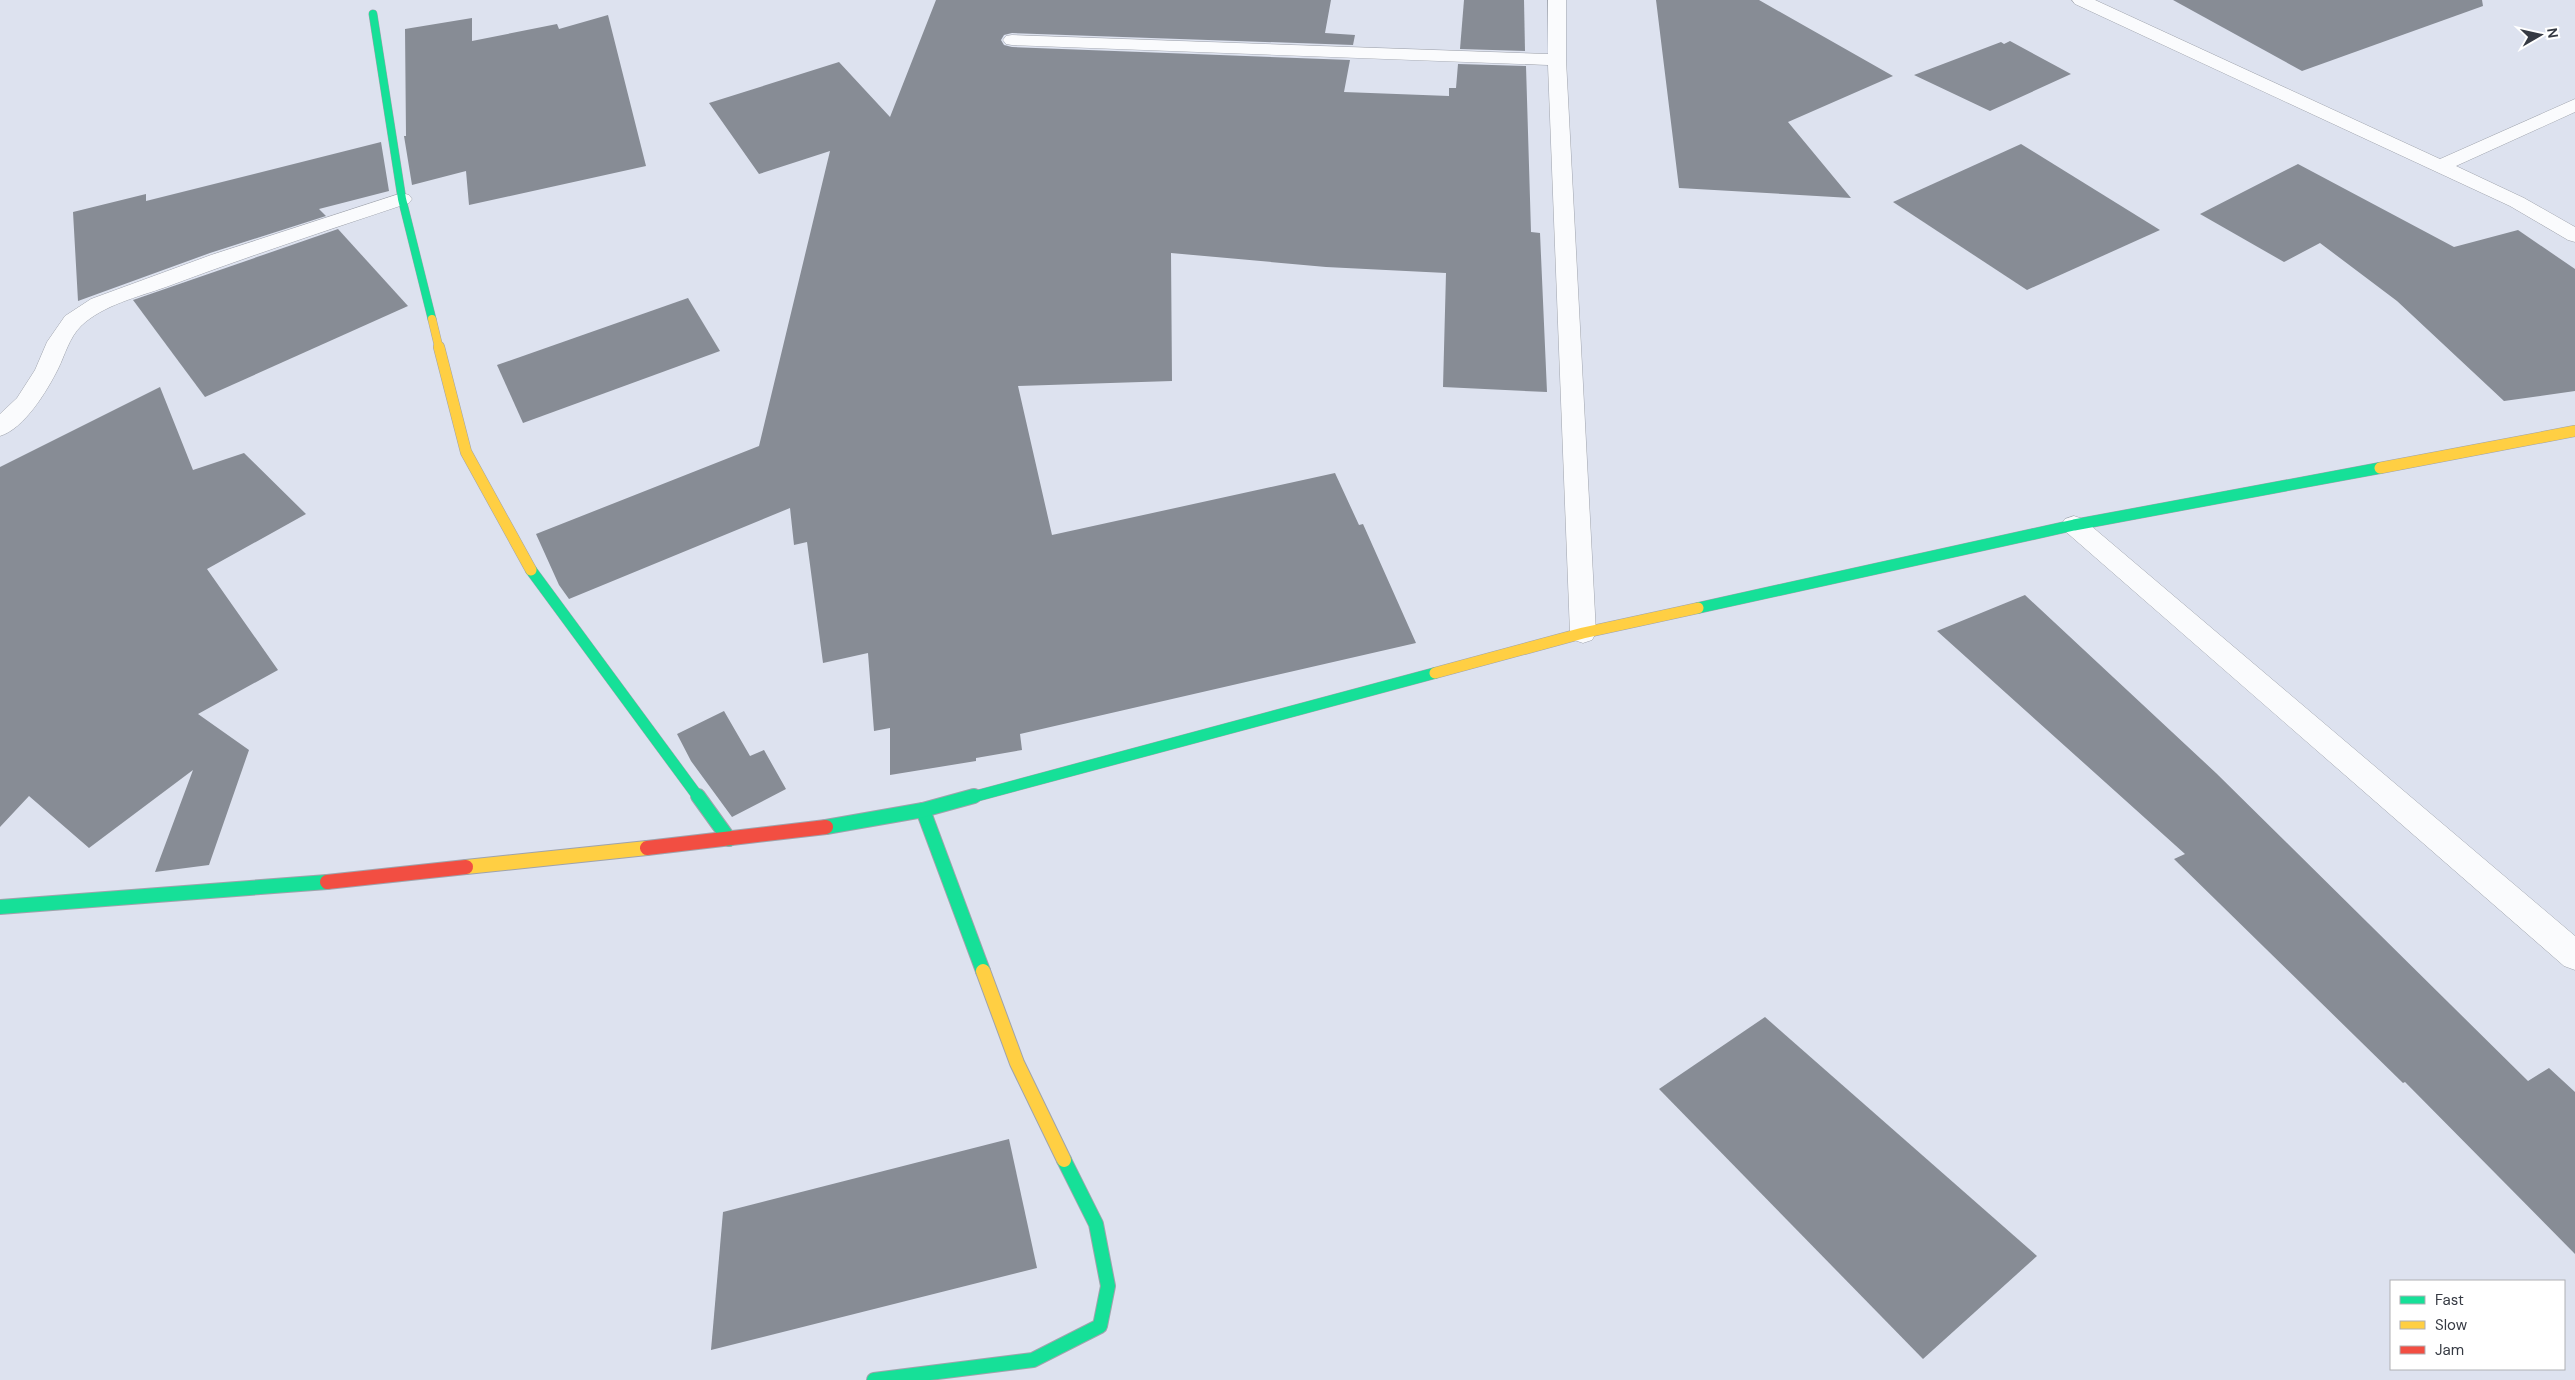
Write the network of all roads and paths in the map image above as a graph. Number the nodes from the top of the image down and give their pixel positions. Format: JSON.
{"nodes":[{"id":1,"x":1557,"y":0,"type":"edge"},
{"id":2,"x":2081,"y":0,"type":"edge"},
{"id":3,"x":373,"y":14,"type":"dead end"},
{"id":4,"x":1012,"y":40,"type":"dead end"},
{"id":5,"x":1557,"y":60,"type":"junction"},
{"id":6,"x":2575,"y":105,"type":"edge"},
{"id":7,"x":2440,"y":166,"type":"junction"},
{"id":8,"x":402,"y":199,"type":"junction"},
{"id":9,"x":2575,"y":236,"type":"edge"},
{"id":10,"x":0,"y":428,"type":"edge"},
{"id":11,"x":2575,"y":431,"type":"edge"},
{"id":12,"x":2074,"y":525,"type":"junction"},
{"id":13,"x":1582,"y":633,"type":"junction"},
{"id":14,"x":923,"y":810,"type":"junction"},
{"id":15,"x":729,"y":839,"type":"junction"},
{"id":16,"x":0,"y":907,"type":"edge"},
{"id":17,"x":2575,"y":956,"type":"edge"},
{"id":18,"x":874,"y":1380,"type":"edge"}],
"edges":[{"from":1,"to":5,"type":"street"},
{"from":2,"to":7,"type":"street"},
{"from":3,"to":8,"type":"street"},
{"from":4,"to":5,"type":"street"},
{"from":5,"to":13,"type":"street"},
{"from":6,"to":7,"type":"street"},
{"from":7,"to":9,"type":"street"},
{"from":8,"to":10,"type":"street"},
{"from":8,"to":15,"type":"street"},
{"from":11,"to":12,"type":"street"},
{"from":12,"to":13,"type":"street"},
{"from":12,"to":17,"type":"street"},
{"from":13,"to":14,"type":"street"},
{"from":14,"to":15,"type":"street"},
{"from":14,"to":18,"type":"street"},
{"from":15,"to":16,"type":"street"}]}
